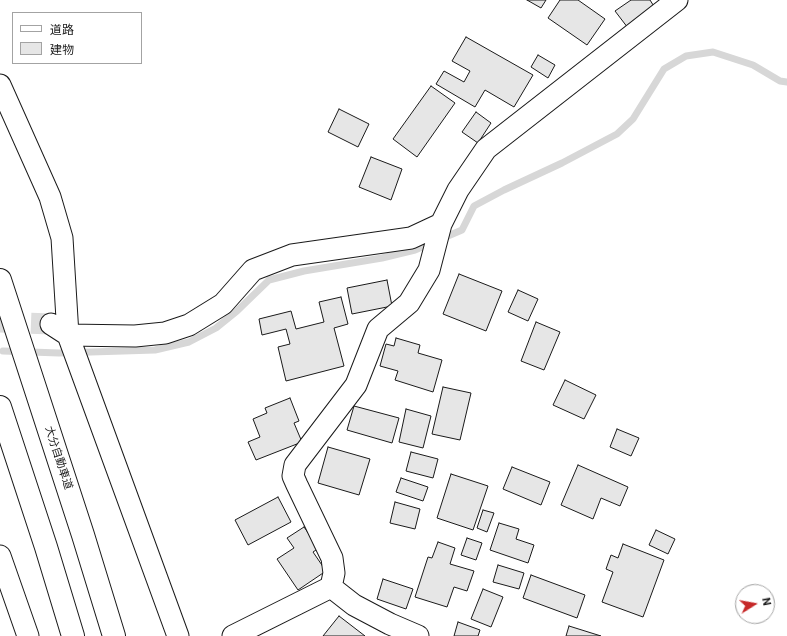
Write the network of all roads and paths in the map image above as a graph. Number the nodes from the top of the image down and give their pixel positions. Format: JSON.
{"nodes":[{"id":1,"x":677,"y":0,"type":"edge"},
{"id":2,"x":0,"y":85,"type":"edge"},
{"id":3,"x":441,"y":226,"type":"junction"},
{"id":4,"x":0,"y":280,"type":"edge"},
{"id":5,"x":51,"y":324,"type":"tunnel mouth"},
{"id":6,"x":72,"y":346,"type":"junction"},
{"id":7,"x":0,"y":407,"type":"edge"},
{"id":8,"x":0,"y":556,"type":"edge"},
{"id":9,"x":331,"y":587,"type":"junction"},
{"id":10,"x":28,"y":636,"type":"edge"},
{"id":11,"x":73,"y":636,"type":"edge"},
{"id":12,"x":114,"y":636,"type":"edge"},
{"id":13,"x":178,"y":636,"type":"edge"},
{"id":14,"x":233,"y":636,"type":"edge"},
{"id":15,"x":418,"y":636,"type":"edge"}],
"edges":[{"from":1,"to":3,"type":"street"},
{"from":2,"to":6,"type":"street"},
{"from":3,"to":6,"type":"street"},
{"from":3,"to":9,"type":"street"},
{"from":4,"to":12,"type":"highway","name":"大分自動車道"},
{"from":5,"to":6,"type":"street"},
{"from":6,"to":13,"type":"street"},
{"from":7,"to":11,"type":"highway"},
{"from":8,"to":10,"type":"street"},
{"from":9,"to":14,"type":"street"},
{"from":9,"to":15,"type":"street"}]}
